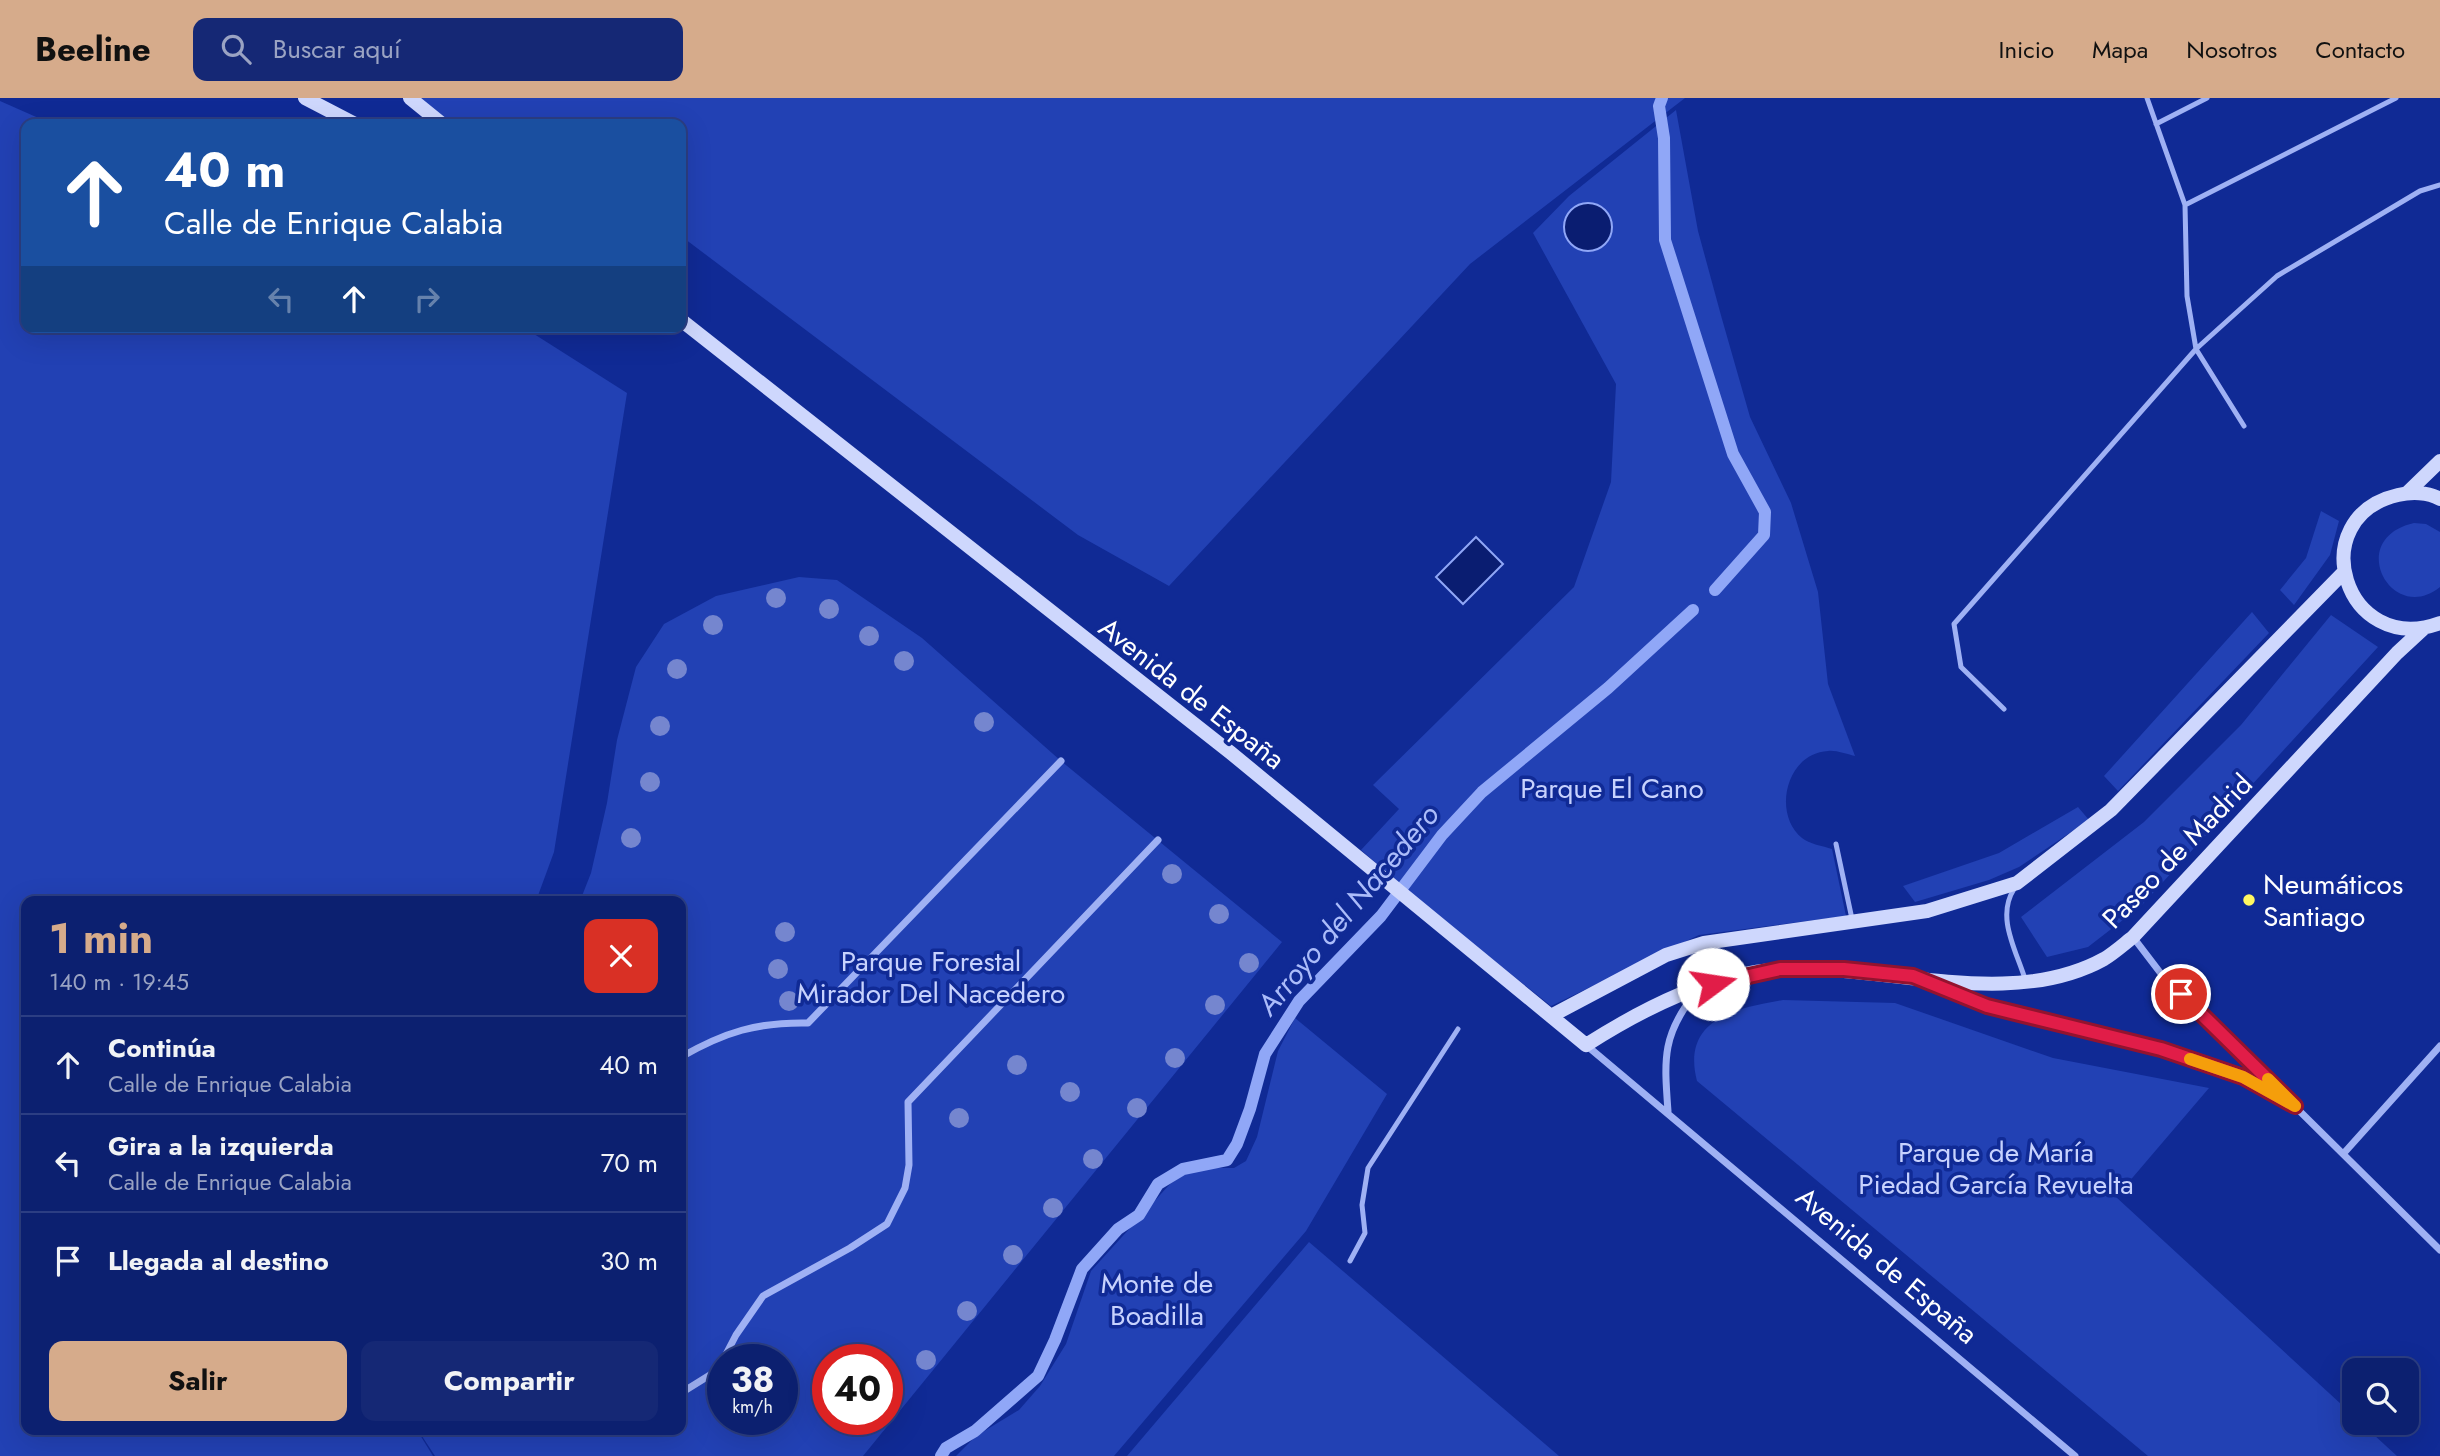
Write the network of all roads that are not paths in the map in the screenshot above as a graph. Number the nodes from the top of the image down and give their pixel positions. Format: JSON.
{"nodes":[{"id":1,"x":304,"y":98,"type":"edge"},
{"id":2,"x":410,"y":98,"type":"edge"},
{"id":3,"x":2147,"y":98,"type":"edge"},
{"id":4,"x":2207,"y":98,"type":"edge"},
{"id":5,"x":2396,"y":98,"type":"edge"},
{"id":6,"x":345,"y":119,"type":"edge"},
{"id":7,"x":436,"y":119,"type":"edge"},
{"id":8,"x":2156,"y":124,"type":"junction"},
{"id":9,"x":2440,"y":185,"type":"edge"},
{"id":10,"x":2185,"y":205,"type":"junction"},
{"id":11,"x":686,"y":324,"type":"edge"},
{"id":12,"x":2196,"y":349,"type":"junction"},
{"id":13,"x":2244,"y":426,"type":"dead end"},
{"id":14,"x":2440,"y":461,"type":"edge"},
{"id":15,"x":2408,"y":492,"type":"junction"},
{"id":16,"x":2440,"y":499,"type":"edge"},
{"id":17,"x":2344,"y":572,"type":"junction"},
{"id":18,"x":2440,"y":623,"type":"edge"},
{"id":19,"x":2423,"y":629,"type":"junction"},
{"id":20,"x":2004,"y":709,"type":"dead end"},
{"id":21,"x":1061,"y":761,"type":"dead end"},
{"id":22,"x":1158,"y":840,"type":"dead end"},
{"id":23,"x":1836,"y":844,"type":"dead end"},
{"id":24,"x":2017,"y":883,"type":"junction"},
{"id":25,"x":1853,"y":923,"type":"junction"},
{"id":26,"x":2133,"y":937,"type":"junction"},
{"id":27,"x":1913,"y":976,"type":"junction"},
{"id":28,"x":2026,"y":983,"type":"junction"},
{"id":29,"x":1699,"y":989,"type":"junction"},
{"id":30,"x":1551,"y":1016,"type":"junction"},
{"id":31,"x":1458,"y":1029,"type":"dead end"},
{"id":32,"x":1586,"y":1045,"type":"junction"},
{"id":33,"x":2440,"y":1046,"type":"edge"},
{"id":34,"x":686,"y":1054,"type":"edge"},
{"id":35,"x":2295,"y":1106,"type":"junction"},
{"id":36,"x":1668,"y":1111,"type":"junction"},
{"id":37,"x":2344,"y":1153,"type":"junction"},
{"id":38,"x":2440,"y":1250,"type":"edge"},
{"id":39,"x":1350,"y":1261,"type":"dead end"},
{"id":40,"x":731,"y":1344,"type":"edge"},
{"id":41,"x":707,"y":1377,"type":"edge"},
{"id":42,"x":686,"y":1390,"type":"edge"},
{"id":43,"x":2075,"y":1456,"type":"edge"}],
"edges":[{"from":1,"to":6,"type":"street"},
{"from":2,"to":7,"type":"street"},
{"from":3,"to":8,"type":"lane"},
{"from":4,"to":8,"type":"lane"},
{"from":5,"to":10,"type":"lane"},
{"from":8,"to":10,"type":"lane"},
{"from":9,"to":12,"type":"lane"},
{"from":10,"to":12,"type":"lane"},
{"from":11,"to":30,"type":"street","name":"Avenida de España"},
{"from":12,"to":13,"type":"lane"},
{"from":12,"to":20,"type":"lane"},
{"from":14,"to":15,"type":"street"},
{"from":15,"to":16,"type":"street"},
{"from":15,"to":17,"type":"street"},
{"from":17,"to":19,"type":"street"},
{"from":17,"to":24,"type":"street"},
{"from":18,"to":19,"type":"street"},
{"from":19,"to":26,"type":"street","name":"Paseo de Madrid"},
{"from":21,"to":34,"type":"street"},
{"from":22,"to":40,"type":"street"},
{"from":23,"to":25,"type":"lane"},
{"from":24,"to":25,"type":"street"},
{"from":24,"to":28,"type":"lane"},
{"from":25,"to":30,"type":"street"},
{"from":26,"to":28,"type":"street","name":"Paseo de Madrid"},
{"from":26,"to":35,"type":"street"},
{"from":27,"to":28,"type":"street","name":"Paseo de Madrid"},
{"from":27,"to":29,"type":"street","name":"Paseo de Madrid"},
{"from":27,"to":35,"type":"street"},
{"from":29,"to":32,"type":"street","name":"Paseo de Madrid"},
{"from":29,"to":36,"type":"street"},
{"from":30,"to":32,"type":"street","name":"Avenida de España"},
{"from":31,"to":39,"type":"lane"},
{"from":32,"to":36,"type":"street","name":"Avenida de España"},
{"from":33,"to":37,"type":"street"},
{"from":35,"to":37,"type":"street"},
{"from":36,"to":43,"type":"street","name":"Avenida de España"},
{"from":37,"to":38,"type":"street"},
{"from":41,"to":42,"type":"street"}]}
